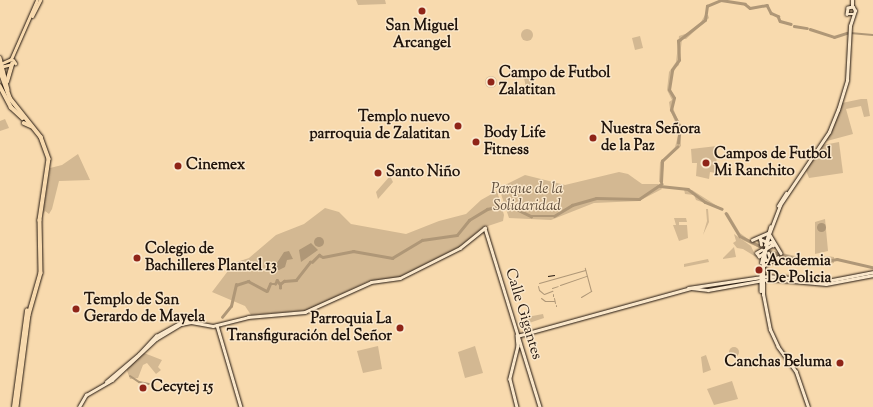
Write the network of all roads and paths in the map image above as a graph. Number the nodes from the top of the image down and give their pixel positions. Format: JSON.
{"nodes":[{"id":1,"x":38,"y":0,"type":"edge"},
{"id":2,"x":852,"y":0,"type":"edge"},
{"id":3,"x":851,"y":7,"type":"junction"},
{"id":4,"x":848,"y":14,"type":"junction"},
{"id":5,"x":853,"y":14,"type":"junction"},
{"id":6,"x":0,"y":59,"type":"edge"},
{"id":7,"x":13,"y":63,"type":"junction"},
{"id":8,"x":1,"y":67,"type":"edge"},
{"id":9,"x":0,"y":79,"type":"edge"},
{"id":10,"x":0,"y":86,"type":"edge"},
{"id":11,"x":7,"y":87,"type":"junction"},
{"id":12,"x":12,"y":102,"type":"junction"},
{"id":13,"x":17,"y":108,"type":"junction"},
{"id":14,"x":834,"y":119,"type":"junction"},
{"id":15,"x":24,"y":121,"type":"junction"},
{"id":16,"x":769,"y":233,"type":"junction"},
{"id":17,"x":752,"y":240,"type":"dead end"},
{"id":18,"x":781,"y":253,"type":"dead end"},
{"id":19,"x":778,"y":257,"type":"dead end"},
{"id":20,"x":762,"y":266,"type":"junction"},
{"id":21,"x":873,"y":273,"type":"edge"},
{"id":22,"x":762,"y":278,"type":"junction"},
{"id":23,"x":746,"y":280,"type":"junction"},
{"id":24,"x":737,"y":284,"type":"junction"},
{"id":25,"x":688,"y":289,"type":"junction"},
{"id":26,"x":200,"y":319,"type":"dead end"},
{"id":27,"x":192,"y":320,"type":"junction"},
{"id":28,"x":215,"y":326,"type":"junction"},
{"id":29,"x":169,"y":329,"type":"junction"},
{"id":30,"x":518,"y":336,"type":"junction"},
{"id":31,"x":518,"y":346,"type":"junction"},
{"id":32,"x":522,"y":346,"type":"junction"},
{"id":33,"x":517,"y":350,"type":"junction"},
{"id":34,"x":523,"y":350,"type":"junction"},
{"id":35,"x":241,"y":406,"type":"edge"},
{"id":36,"x":16,"y":407,"type":"edge"},
{"id":37,"x":78,"y":407,"type":"edge"},
{"id":38,"x":517,"y":407,"type":"edge"},
{"id":39,"x":540,"y":407,"type":"edge"},
{"id":40,"x":807,"y":407,"type":"edge"}],
"edges":[{"from":1,"to":7,"type":"main road"},
{"from":1,"to":8,"type":"main road"},
{"from":2,"to":3,"type":"main road"},
{"from":3,"to":4,"type":"main road"},
{"from":3,"to":5,"type":"main road"},
{"from":4,"to":5,"type":"main road"},
{"from":4,"to":14,"type":"main road"},
{"from":5,"to":14,"type":"main road"},
{"from":6,"to":8,"type":"highway"},
{"from":7,"to":8,"type":"main road"},
{"from":7,"to":11,"type":"highway"},
{"from":8,"to":11,"type":"highway"},
{"from":8,"to":12,"type":"highway"},
{"from":9,"to":12,"type":"highway"},
{"from":10,"to":15,"type":"highway"},
{"from":11,"to":13,"type":"highway"},
{"from":12,"to":13,"type":"highway"},
{"from":12,"to":15,"type":"highway"},
{"from":13,"to":36,"type":"highway"},
{"from":14,"to":16,"type":"main road"},
{"from":15,"to":36,"type":"highway"},
{"from":16,"to":17,"type":"main road"},
{"from":16,"to":18,"type":"main road"},
{"from":16,"to":20,"type":"main road"},
{"from":19,"to":20,"type":"main road"},
{"from":20,"to":22,"type":"main road"},
{"from":20,"to":22,"type":"main road"},
{"from":21,"to":22,"type":"main road"},
{"from":22,"to":23,"type":"main road"},
{"from":22,"to":24,"type":"main road"},
{"from":22,"to":40,"type":"main road"},
{"from":23,"to":24,"type":"main road"},
{"from":23,"to":25,"type":"main road"},
{"from":24,"to":25,"type":"main road"},
{"from":25,"to":30,"type":"main road"},
{"from":26,"to":27,"type":"main road"},
{"from":27,"to":28,"type":"main road"},
{"from":27,"to":29,"type":"main road"},
{"from":28,"to":29,"type":"main road"},
{"from":28,"to":30,"type":"main road","name":"Calle Gigantes"},
{"from":28,"to":35,"type":"main road"},
{"from":29,"to":37,"type":"main road"},
{"from":30,"to":31,"type":"main road"},
{"from":30,"to":32,"type":"main road","name":"Calle Gigantes"},
{"from":31,"to":32,"type":"main road"},
{"from":31,"to":33,"type":"main road"},
{"from":32,"to":34,"type":"main road","name":"Calle Gigantes"},
{"from":33,"to":34,"type":"main road"},
{"from":33,"to":38,"type":"main road"},
{"from":34,"to":39,"type":"main road","name":"Calle Gigantes"}]}
